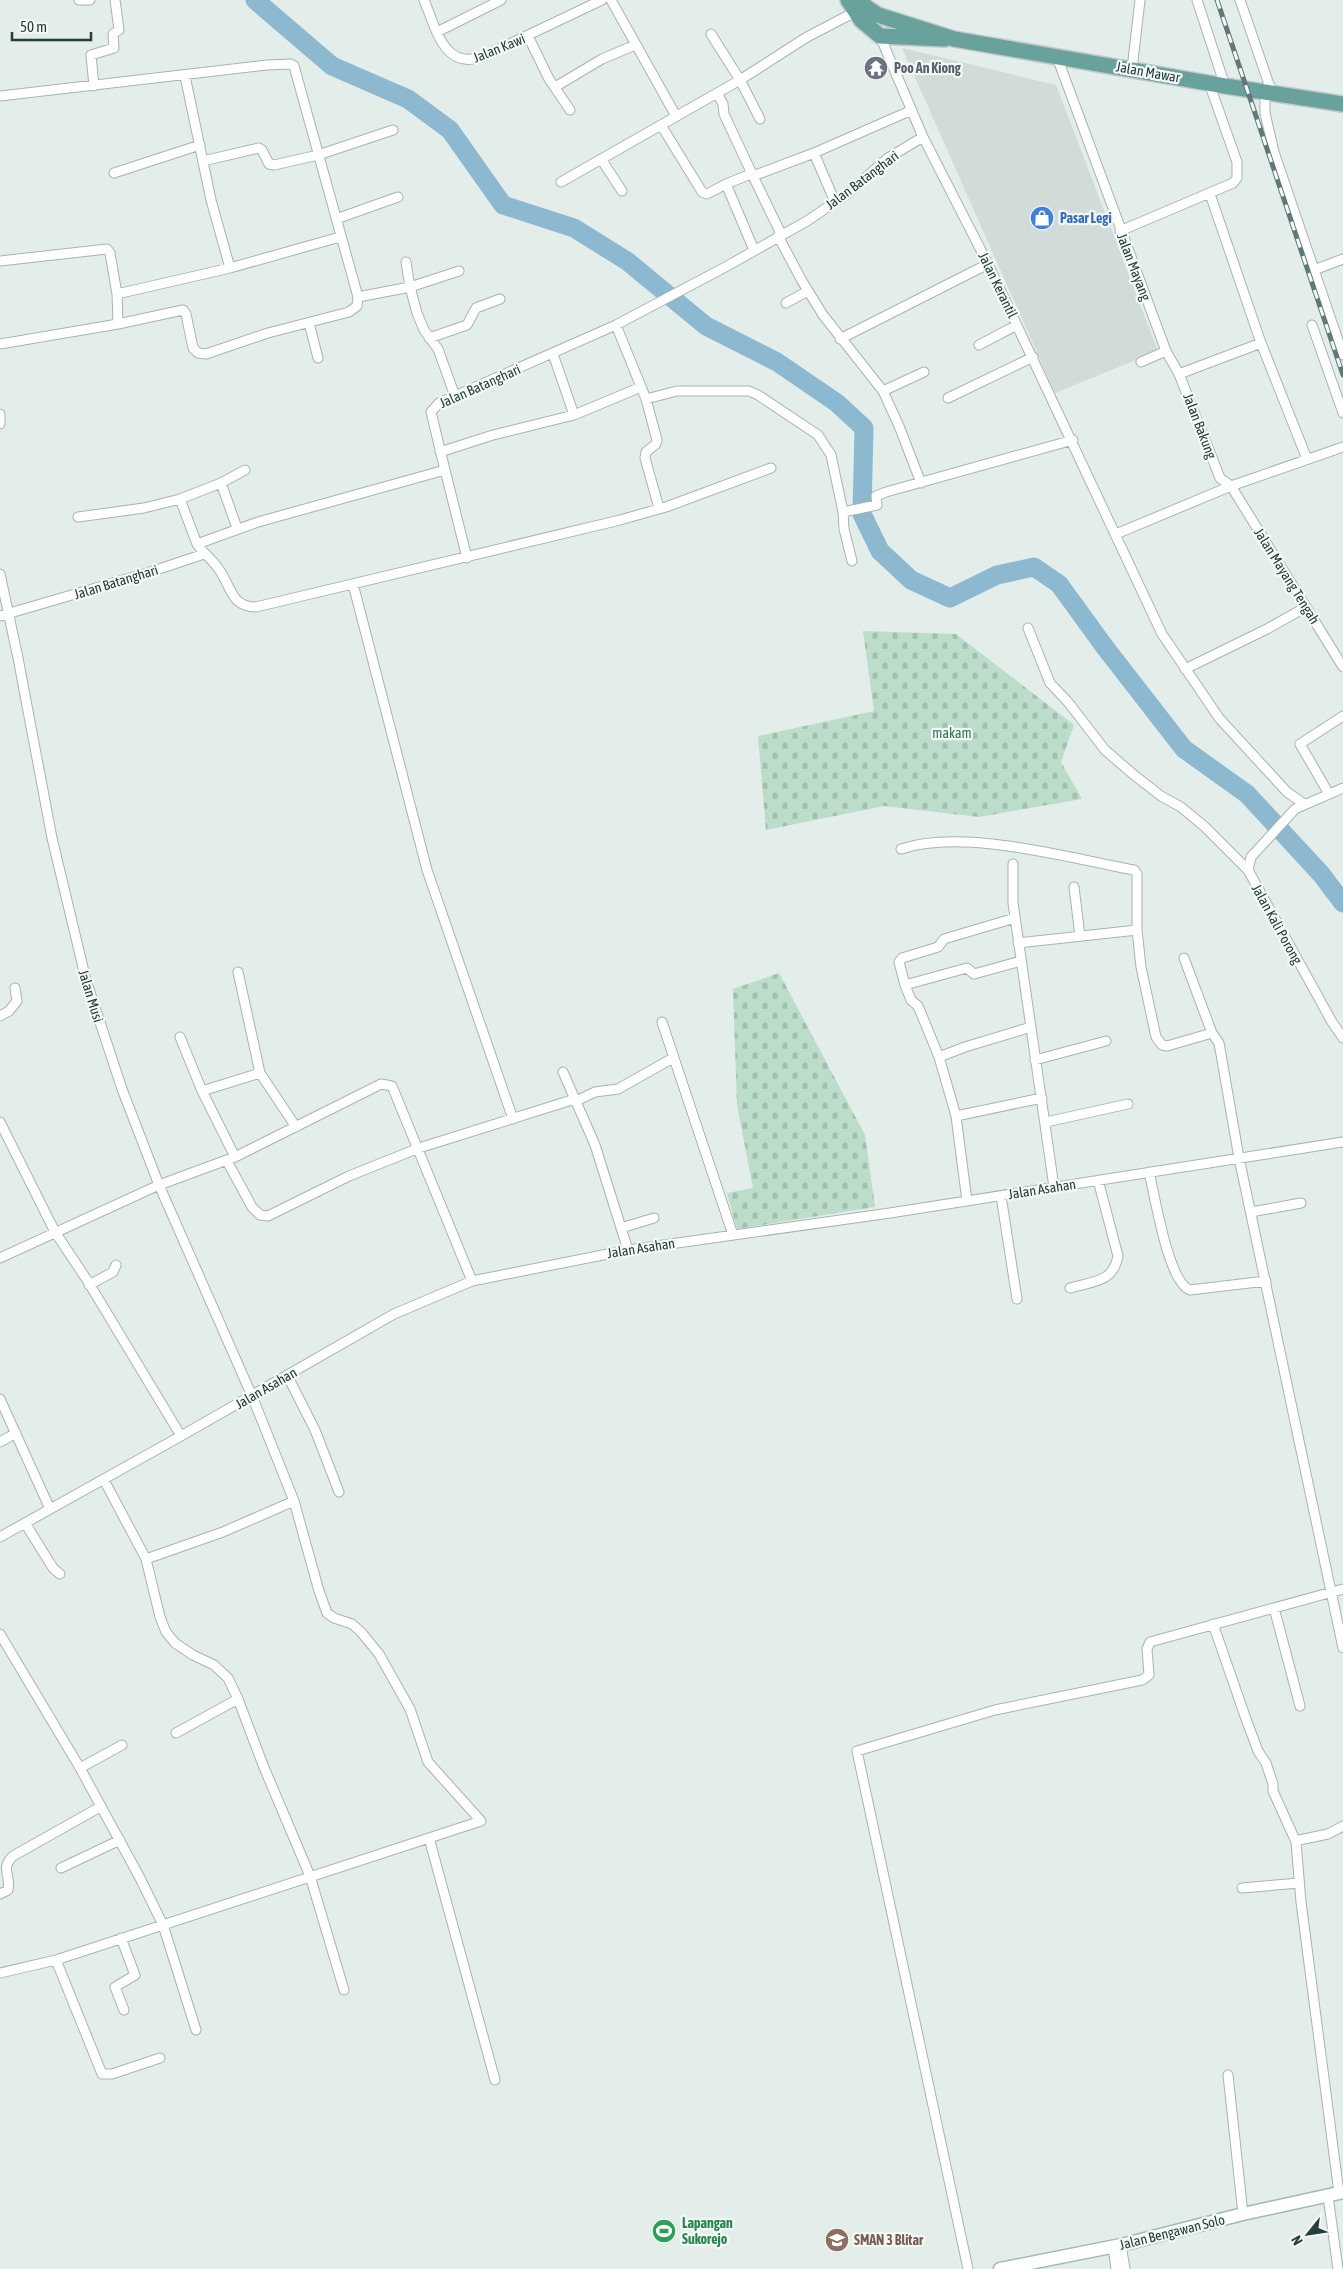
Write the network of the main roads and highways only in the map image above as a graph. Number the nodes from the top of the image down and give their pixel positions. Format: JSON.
{"nodes":[{"id":1,"x":855,"y":4,"type":"edge"},
{"id":2,"x":954,"y":39,"type":"junction"},
{"id":3,"x":1343,"y":105,"type":"edge"},
{"id":4,"x":1337,"y":2194,"type":"edge"},
{"id":5,"x":1000,"y":2269,"type":"edge"}],
"edges":[{"from":1,"to":2,"type":"main road","name":"Jalan Mawar"},
{"from":1,"to":2,"type":"main road","name":"Jalan Mawar"},
{"from":2,"to":3,"type":"main road","name":"Jalan Mawar"},
{"from":4,"to":5,"type":"main road","name":"Jalan Bengawan Solo"}]}
